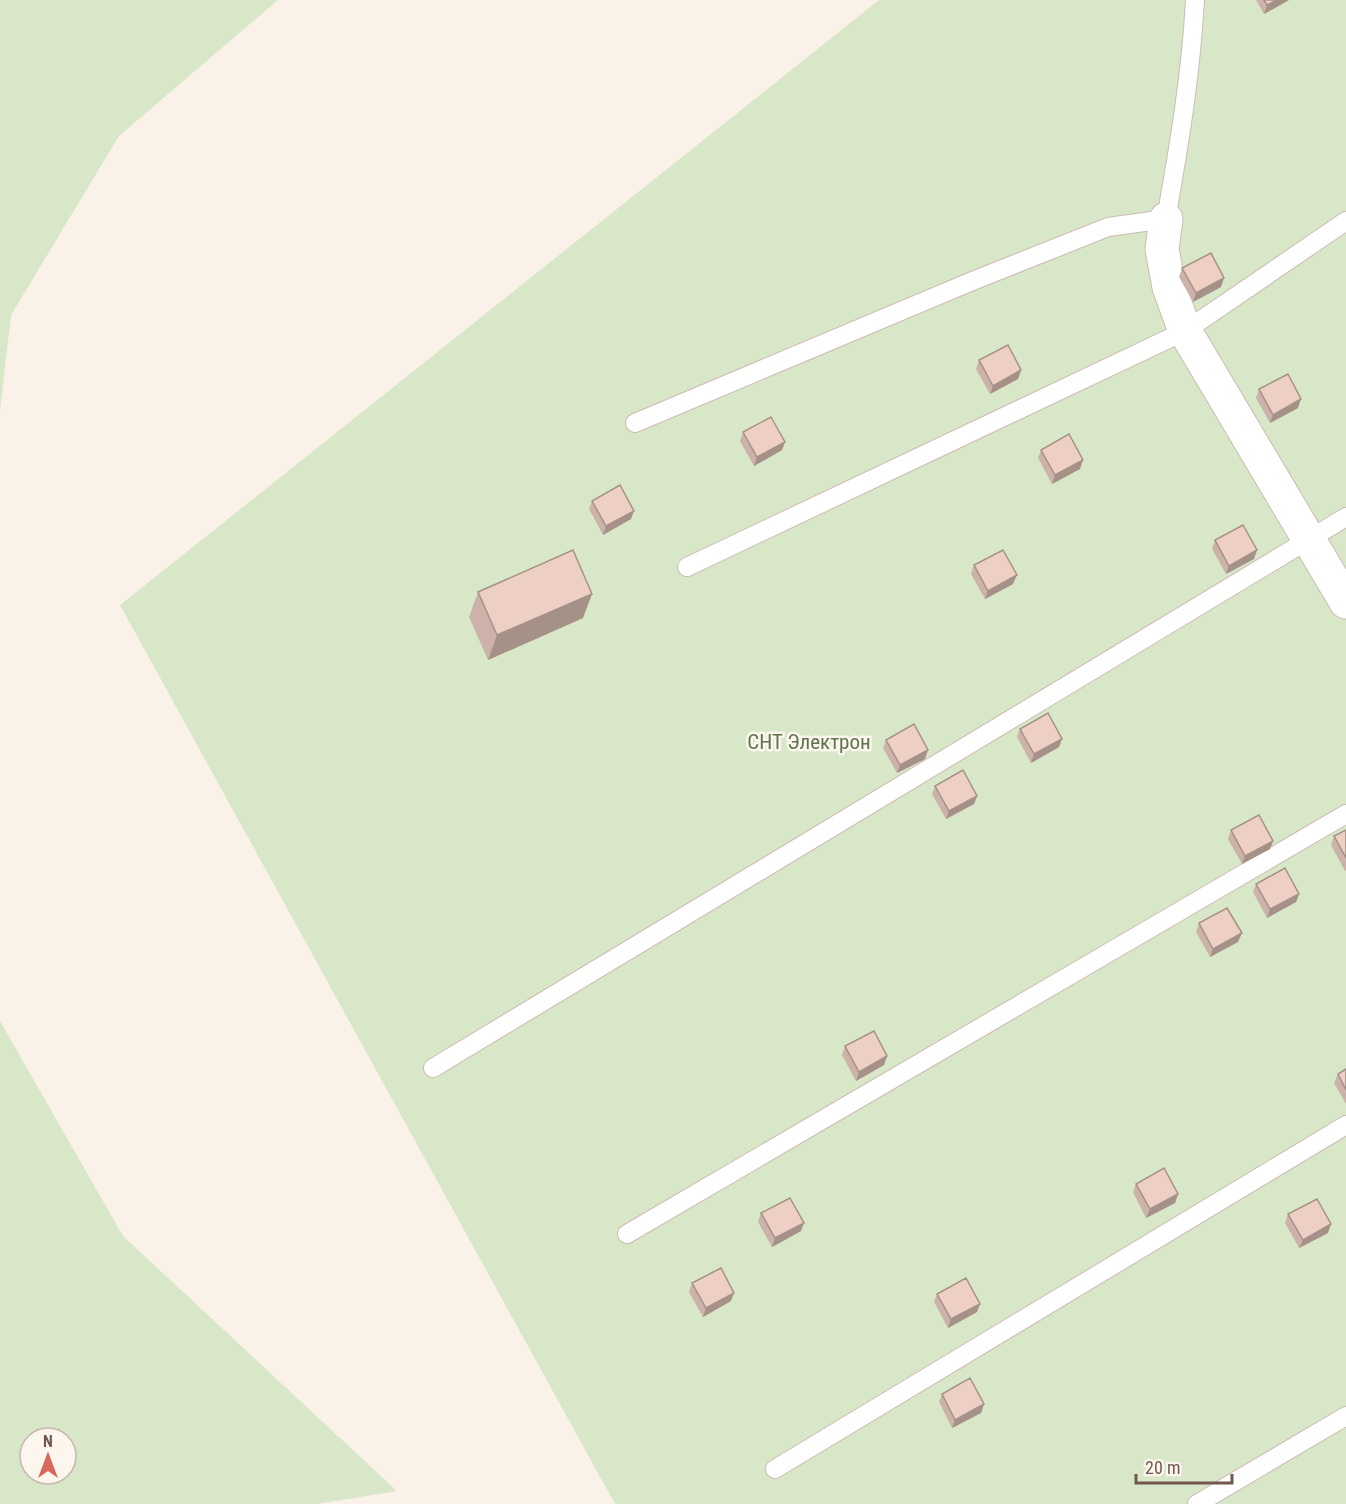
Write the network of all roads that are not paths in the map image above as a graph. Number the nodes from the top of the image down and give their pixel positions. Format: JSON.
{"nodes":[{"id":1,"x":1195,"y":0,"type":"edge"},
{"id":2,"x":1166,"y":219,"type":"junction"},
{"id":3,"x":1346,"y":221,"type":"edge"},
{"id":4,"x":1185,"y":330,"type":"junction"},
{"id":5,"x":635,"y":423,"type":"dead end"},
{"id":6,"x":1346,"y":517,"type":"edge"},
{"id":7,"x":1308,"y":539,"type":"junction"},
{"id":8,"x":687,"y":567,"type":"dead end"},
{"id":9,"x":1346,"y":602,"type":"edge"},
{"id":10,"x":1346,"y":814,"type":"edge"},
{"id":11,"x":433,"y":1068,"type":"dead end"},
{"id":12,"x":1346,"y":1125,"type":"edge"},
{"id":13,"x":627,"y":1233,"type":"dead end"},
{"id":14,"x":1346,"y":1416,"type":"edge"},
{"id":15,"x":775,"y":1469,"type":"dead end"},
{"id":16,"x":1197,"y":1504,"type":"edge"}],
"edges":[{"from":1,"to":2,"type":"lane"},
{"from":2,"to":4,"type":"street"},
{"from":2,"to":5,"type":"lane"},
{"from":3,"to":4,"type":"lane"},
{"from":4,"to":7,"type":"street"},
{"from":4,"to":8,"type":"lane"},
{"from":6,"to":7,"type":"lane"},
{"from":7,"to":9,"type":"street"},
{"from":7,"to":11,"type":"lane"},
{"from":10,"to":13,"type":"lane"},
{"from":12,"to":15,"type":"lane"},
{"from":14,"to":16,"type":"lane"}]}
